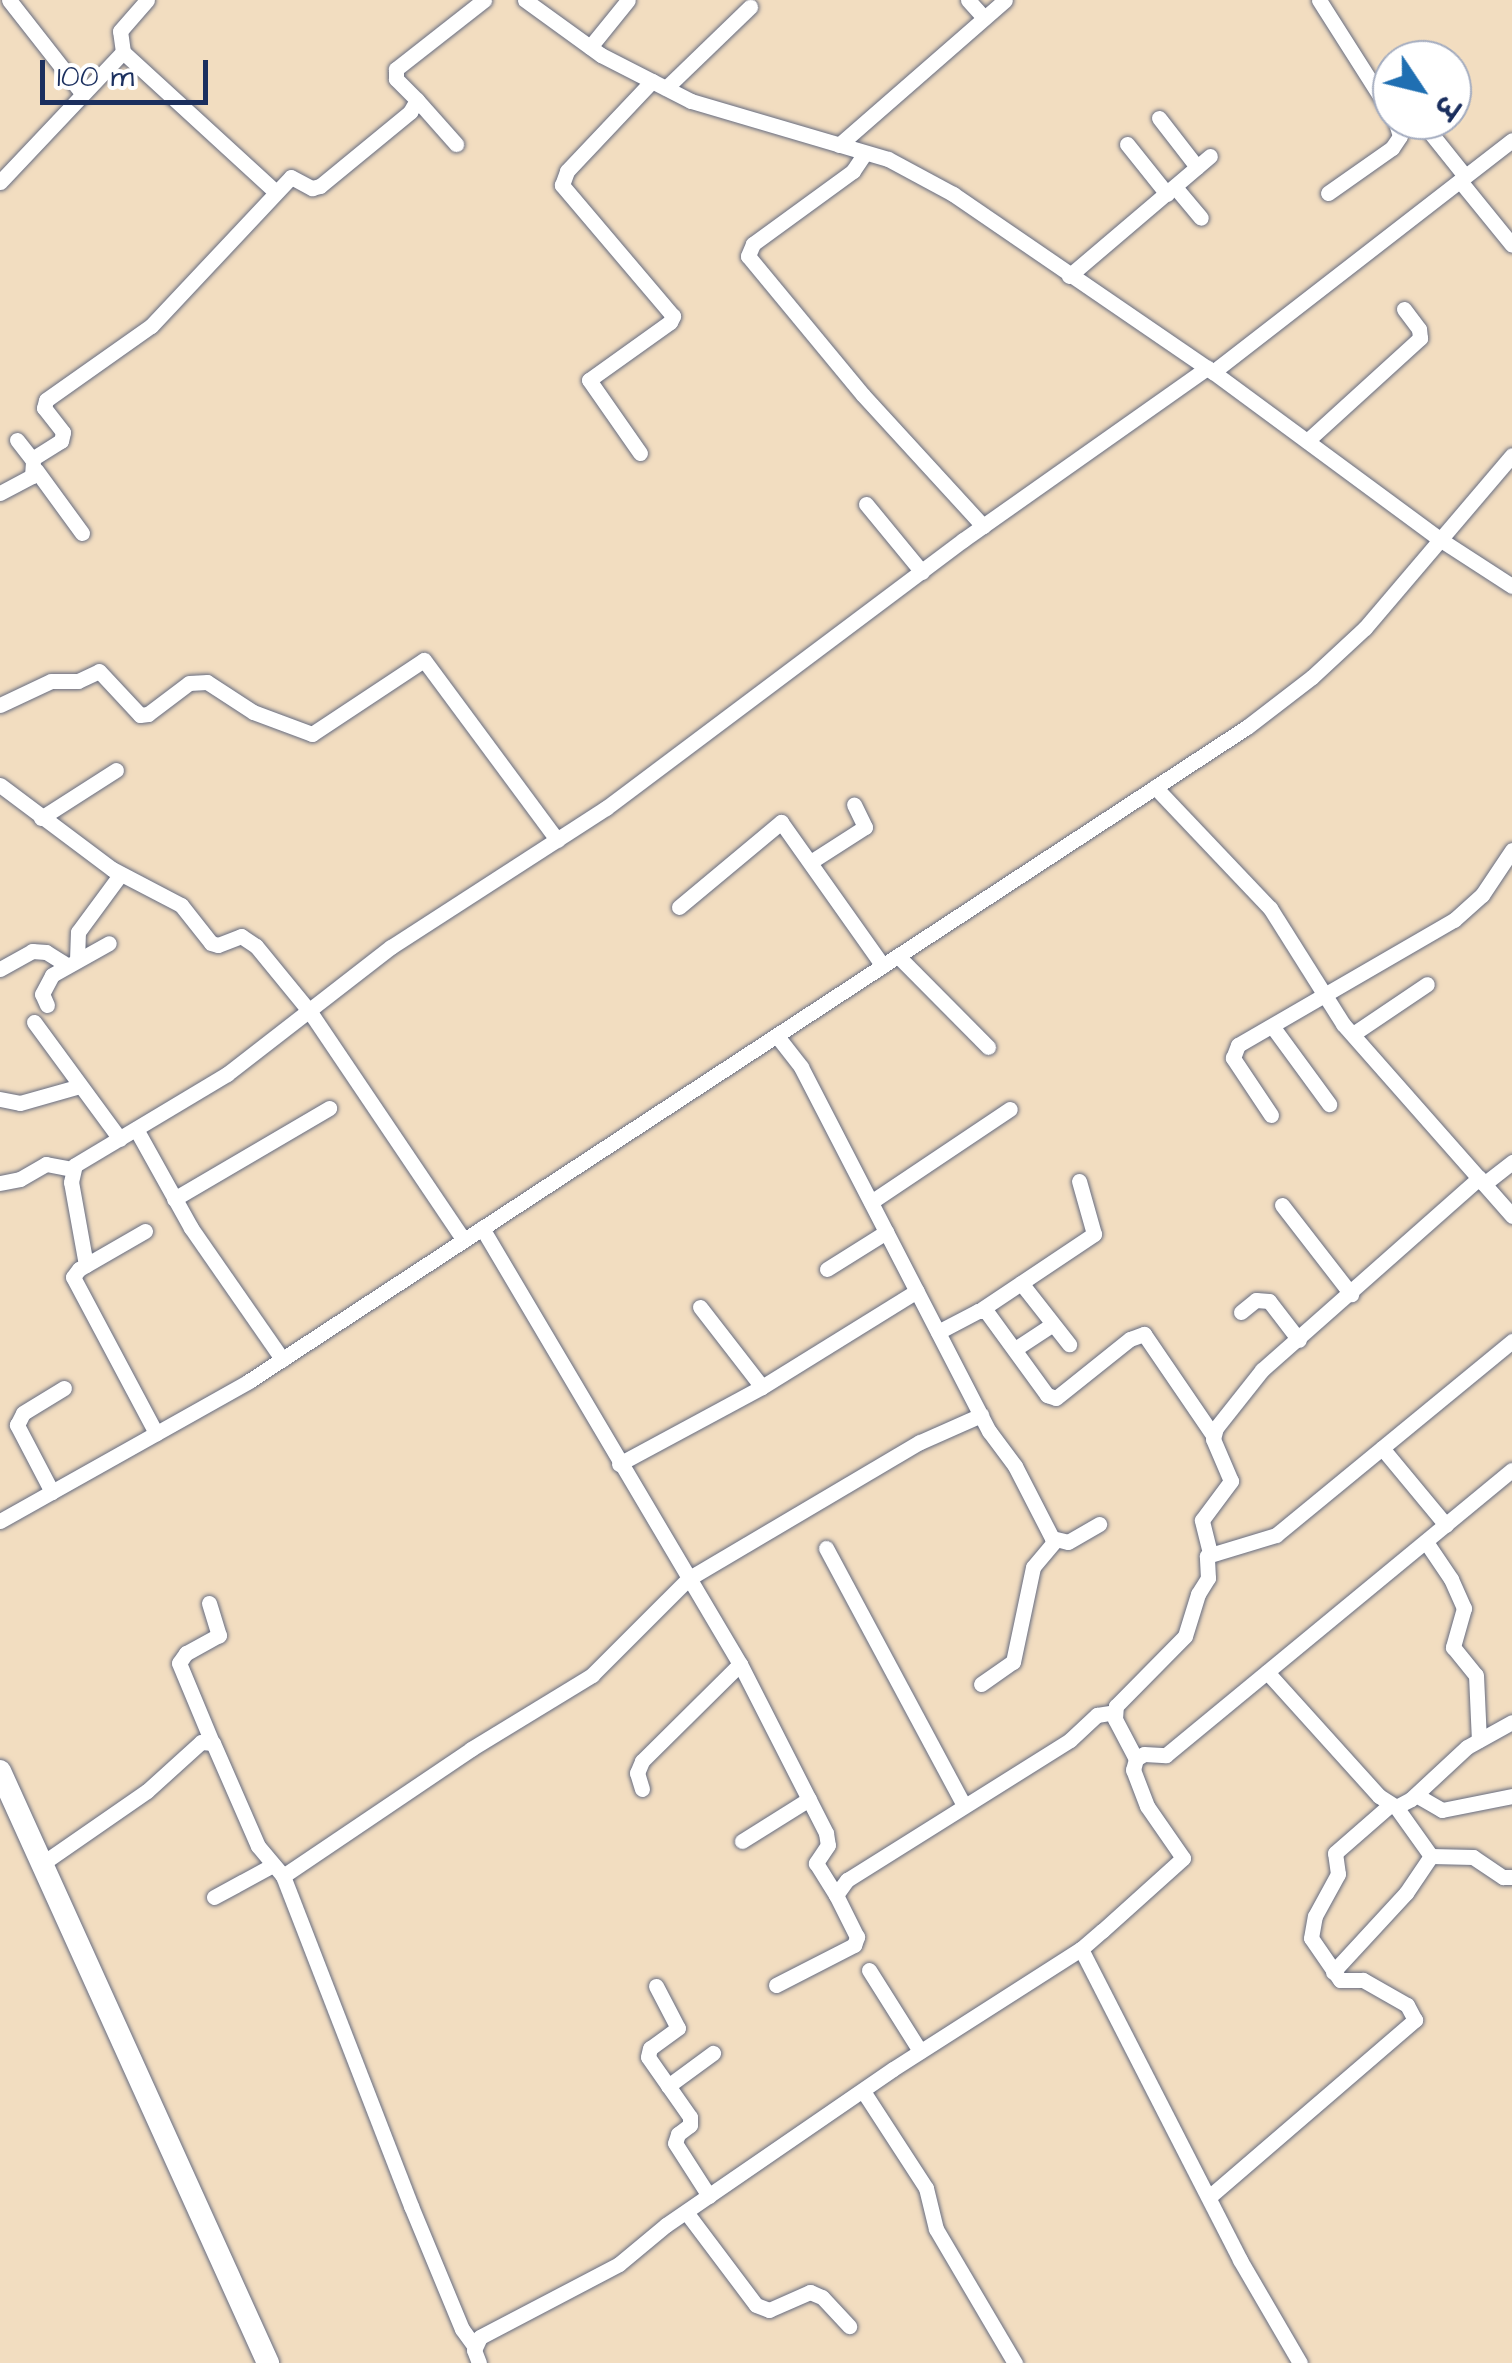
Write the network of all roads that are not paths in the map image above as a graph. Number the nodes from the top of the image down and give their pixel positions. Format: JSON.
{"nodes":[{"id":1,"x":9,"y":0,"type":"edge"},
{"id":2,"x":147,"y":0,"type":"edge"},
{"id":3,"x":484,"y":0,"type":"edge"},
{"id":4,"x":525,"y":0,"type":"edge"},
{"id":5,"x":628,"y":0,"type":"edge"},
{"id":6,"x":968,"y":0,"type":"edge"},
{"id":7,"x":1005,"y":0,"type":"edge"},
{"id":8,"x":1319,"y":0,"type":"edge"},
{"id":9,"x":750,"y":7,"type":"dead end"},
{"id":10,"x":984,"y":18,"type":"junction"},
{"id":11,"x":590,"y":48,"type":"junction"},
{"id":12,"x":123,"y":52,"type":"junction"},
{"id":13,"x":1372,"y":84,"type":"edge"},
{"id":14,"x":659,"y":85,"type":"junction"},
{"id":15,"x":82,"y":93,"type":"junction"},
{"id":16,"x":417,"y":100,"type":"junction"},
{"id":17,"x":1160,"y":118,"type":"dead end"},
{"id":18,"x":1397,"y":140,"type":"edge"},
{"id":19,"x":1435,"y":140,"type":"edge"},
{"id":20,"x":1512,"y":140,"type":"edge"},
{"id":21,"x":456,"y":144,"type":"dead end"},
{"id":22,"x":1128,"y":144,"type":"dead end"},
{"id":23,"x":839,"y":145,"type":"junction"},
{"id":24,"x":865,"y":153,"type":"junction"},
{"id":25,"x":1210,"y":156,"type":"dead end"},
{"id":26,"x":1197,"y":167,"type":"junction"},
{"id":27,"x":1462,"y":178,"type":"junction"},
{"id":28,"x":0,"y":182,"type":"edge"},
{"id":29,"x":1171,"y":190,"type":"junction"},
{"id":30,"x":276,"y":192,"type":"junction"},
{"id":31,"x":1328,"y":193,"type":"dead end"},
{"id":32,"x":1201,"y":218,"type":"dead end"},
{"id":33,"x":1512,"y":245,"type":"edge"},
{"id":34,"x":1069,"y":276,"type":"junction"},
{"id":35,"x":1404,"y":309,"type":"dead end"},
{"id":36,"x":1210,"y":370,"type":"junction"},
{"id":37,"x":17,"y":440,"type":"dead end"},
{"id":38,"x":1307,"y":441,"type":"junction"},
{"id":39,"x":640,"y":453,"type":"dead end"},
{"id":40,"x":1512,"y":455,"type":"edge"},
{"id":41,"x":34,"y":464,"type":"junction"},
{"id":42,"x":0,"y":494,"type":"edge"},
{"id":43,"x":866,"y":504,"type":"dead end"},
{"id":44,"x":983,"y":526,"type":"junction"},
{"id":45,"x":82,"y":533,"type":"dead end"},
{"id":46,"x":1438,"y":538,"type":"junction"},
{"id":47,"x":922,"y":572,"type":"junction"},
{"id":48,"x":1512,"y":586,"type":"edge"},
{"id":49,"x":0,"y":704,"type":"edge"},
{"id":50,"x":116,"y":770,"type":"dead end"},
{"id":51,"x":0,"y":785,"type":"edge"},
{"id":52,"x":1156,"y":786,"type":"junction"},
{"id":53,"x":854,"y":804,"type":"dead end"},
{"id":54,"x":41,"y":818,"type":"junction"},
{"id":55,"x":557,"y":840,"type":"junction"},
{"id":56,"x":1512,"y":850,"type":"edge"},
{"id":57,"x":812,"y":861,"type":"junction"},
{"id":58,"x":120,"y":875,"type":"junction"},
{"id":59,"x":679,"y":907,"type":"dead end"},
{"id":60,"x":109,"y":943,"type":"dead end"},
{"id":61,"x":898,"y":956,"type":"junction"},
{"id":62,"x":72,"y":963,"type":"junction"},
{"id":63,"x":883,"y":966,"type":"junction"},
{"id":64,"x":0,"y":969,"type":"edge"},
{"id":65,"x":1427,"y":984,"type":"dead end"},
{"id":66,"x":1321,"y":995,"type":"junction"},
{"id":67,"x":46,"y":1005,"type":"dead end"},
{"id":68,"x":310,"y":1012,"type":"junction"},
{"id":69,"x":34,"y":1022,"type":"dead end"},
{"id":70,"x":1272,"y":1026,"type":"junction"},
{"id":71,"x":1352,"y":1034,"type":"junction"},
{"id":72,"x":778,"y":1036,"type":"junction"},
{"id":73,"x":988,"y":1047,"type":"dead end"},
{"id":74,"x":80,"y":1086,"type":"junction"},
{"id":75,"x":0,"y":1099,"type":"edge"},
{"id":76,"x":1329,"y":1104,"type":"dead end"},
{"id":77,"x":329,"y":1108,"type":"dead end"},
{"id":78,"x":1010,"y":1109,"type":"dead end"},
{"id":79,"x":1271,"y":1115,"type":"dead end"},
{"id":80,"x":136,"y":1128,"type":"junction"},
{"id":81,"x":120,"y":1139,"type":"junction"},
{"id":82,"x":1512,"y":1162,"type":"edge"},
{"id":83,"x":72,"y":1168,"type":"junction"},
{"id":84,"x":1078,"y":1181,"type":"dead end"},
{"id":85,"x":1481,"y":1181,"type":"junction"},
{"id":86,"x":0,"y":1184,"type":"edge"},
{"id":87,"x":174,"y":1200,"type":"junction"},
{"id":88,"x":870,"y":1202,"type":"junction"},
{"id":89,"x":1282,"y":1204,"type":"dead end"},
{"id":90,"x":1512,"y":1216,"type":"edge"},
{"id":91,"x":482,"y":1228,"type":"junction"},
{"id":92,"x":145,"y":1230,"type":"dead end"},
{"id":93,"x":886,"y":1232,"type":"junction"},
{"id":94,"x":464,"y":1240,"type":"junction"},
{"id":95,"x":86,"y":1264,"type":"junction"},
{"id":96,"x":827,"y":1269,"type":"dead end"},
{"id":97,"x":1020,"y":1284,"type":"junction"},
{"id":98,"x":918,"y":1292,"type":"junction"},
{"id":99,"x":1351,"y":1294,"type":"junction"},
{"id":100,"x":700,"y":1307,"type":"dead end"},
{"id":101,"x":982,"y":1310,"type":"junction"},
{"id":102,"x":1241,"y":1312,"type":"dead end"},
{"id":103,"x":1054,"y":1324,"type":"junction"},
{"id":104,"x":938,"y":1332,"type":"junction"},
{"id":105,"x":1299,"y":1340,"type":"junction"},
{"id":106,"x":1512,"y":1341,"type":"edge"},
{"id":107,"x":1069,"y":1344,"type":"dead end"},
{"id":108,"x":1015,"y":1348,"type":"junction"},
{"id":109,"x":282,"y":1359,"type":"junction"},
{"id":110,"x":64,"y":1388,"type":"dead end"},
{"id":111,"x":762,"y":1388,"type":"junction"},
{"id":112,"x":981,"y":1415,"type":"junction"},
{"id":113,"x":156,"y":1433,"type":"junction"},
{"id":114,"x":1213,"y":1435,"type":"junction"},
{"id":115,"x":1382,"y":1448,"type":"junction"},
{"id":116,"x":620,"y":1464,"type":"junction"},
{"id":117,"x":1512,"y":1470,"type":"edge"},
{"id":118,"x":52,"y":1492,"type":"junction"},
{"id":119,"x":0,"y":1521,"type":"edge"},
{"id":120,"x":1099,"y":1524,"type":"dead end"},
{"id":121,"x":1446,"y":1525,"type":"junction"},
{"id":122,"x":1055,"y":1541,"type":"junction"},
{"id":123,"x":1426,"y":1542,"type":"junction"},
{"id":124,"x":826,"y":1548,"type":"dead end"},
{"id":125,"x":1210,"y":1553,"type":"junction"},
{"id":126,"x":688,"y":1579,"type":"junction"},
{"id":127,"x":208,"y":1603,"type":"dead end"},
{"id":128,"x":740,"y":1664,"type":"junction"},
{"id":129,"x":1268,"y":1672,"type":"junction"},
{"id":130,"x":981,"y":1684,"type":"dead end"},
{"id":131,"x":1115,"y":1712,"type":"junction"},
{"id":132,"x":1512,"y":1722,"type":"edge"},
{"id":133,"x":211,"y":1740,"type":"junction"},
{"id":134,"x":1479,"y":1740,"type":"junction"},
{"id":135,"x":1136,"y":1759,"type":"junction"},
{"id":136,"x":0,"y":1771,"type":"edge"},
{"id":137,"x":642,"y":1789,"type":"dead end"},
{"id":138,"x":1416,"y":1795,"type":"junction"},
{"id":139,"x":1512,"y":1796,"type":"edge"},
{"id":140,"x":808,"y":1799,"type":"junction"},
{"id":141,"x":964,"y":1804,"type":"junction"},
{"id":142,"x":1393,"y":1806,"type":"junction"},
{"id":143,"x":742,"y":1841,"type":"dead end"},
{"id":144,"x":1431,"y":1856,"type":"junction"},
{"id":145,"x":44,"y":1862,"type":"junction"},
{"id":146,"x":278,"y":1870,"type":"junction"},
{"id":147,"x":1512,"y":1877,"type":"edge"},
{"id":148,"x":836,"y":1895,"type":"junction"},
{"id":149,"x":214,"y":1898,"type":"dead end"},
{"id":150,"x":1081,"y":1950,"type":"junction"},
{"id":151,"x":869,"y":1970,"type":"dead end"},
{"id":152,"x":1333,"y":1972,"type":"junction"},
{"id":153,"x":656,"y":1986,"type":"dead end"},
{"id":154,"x":776,"y":1986,"type":"dead end"},
{"id":155,"x":920,"y":2051,"type":"junction"},
{"id":156,"x":713,"y":2053,"type":"dead end"},
{"id":157,"x":668,"y":2086,"type":"junction"},
{"id":158,"x":863,"y":2090,"type":"junction"},
{"id":159,"x":709,"y":2196,"type":"junction"},
{"id":160,"x":1209,"y":2197,"type":"junction"},
{"id":161,"x":686,"y":2212,"type":"junction"},
{"id":162,"x":849,"y":2326,"type":"dead end"},
{"id":163,"x":477,"y":2355,"type":"edge"},
{"id":164,"x":268,"y":2363,"type":"edge"},
{"id":165,"x":1014,"y":2363,"type":"edge"},
{"id":166,"x":1300,"y":2363,"type":"edge"}],
"edges":[{"from":1,"to":15,"type":"street"},
{"from":2,"to":12,"type":"street"},
{"from":3,"to":16,"type":"street"},
{"from":4,"to":11,"type":"street"},
{"from":5,"to":11,"type":"street"},
{"from":6,"to":10,"type":"street"},
{"from":7,"to":10,"type":"street"},
{"from":8,"to":13,"type":"street"},
{"from":9,"to":14,"type":"street"},
{"from":10,"to":23,"type":"street"},
{"from":11,"to":14,"type":"street"},
{"from":12,"to":15,"type":"street"},
{"from":12,"to":30,"type":"street"},
{"from":14,"to":23,"type":"street"},
{"from":14,"to":39,"type":"street"},
{"from":15,"to":28,"type":"street"},
{"from":16,"to":21,"type":"street"},
{"from":16,"to":30,"type":"street"},
{"from":17,"to":26,"type":"street"},
{"from":18,"to":31,"type":"street"},
{"from":19,"to":27,"type":"street"},
{"from":20,"to":27,"type":"street"},
{"from":22,"to":29,"type":"street"},
{"from":23,"to":24,"type":"street"},
{"from":24,"to":34,"type":"street"},
{"from":24,"to":44,"type":"street"},
{"from":25,"to":26,"type":"street"},
{"from":26,"to":29,"type":"street"},
{"from":27,"to":33,"type":"street"},
{"from":27,"to":36,"type":"street"},
{"from":29,"to":32,"type":"street"},
{"from":29,"to":34,"type":"street"},
{"from":30,"to":41,"type":"street"},
{"from":34,"to":36,"type":"street"},
{"from":35,"to":38,"type":"street"},
{"from":36,"to":38,"type":"street"},
{"from":36,"to":44,"type":"street"},
{"from":37,"to":41,"type":"street"},
{"from":38,"to":46,"type":"street"},
{"from":40,"to":46,"type":"street"},
{"from":41,"to":42,"type":"street"},
{"from":41,"to":45,"type":"street"},
{"from":43,"to":47,"type":"street"},
{"from":44,"to":47,"type":"street"},
{"from":46,"to":48,"type":"street"},
{"from":46,"to":52,"type":"street"},
{"from":47,"to":55,"type":"street"},
{"from":49,"to":55,"type":"street"},
{"from":50,"to":54,"type":"street"},
{"from":51,"to":54,"type":"street"},
{"from":52,"to":61,"type":"street"},
{"from":52,"to":66,"type":"street"},
{"from":53,"to":57,"type":"street"},
{"from":54,"to":58,"type":"street"},
{"from":55,"to":68,"type":"street"},
{"from":56,"to":66,"type":"street"},
{"from":57,"to":59,"type":"street"},
{"from":57,"to":63,"type":"street"},
{"from":58,"to":62,"type":"street"},
{"from":58,"to":68,"type":"street"},
{"from":60,"to":62,"type":"street"},
{"from":61,"to":63,"type":"street"},
{"from":61,"to":73,"type":"street"},
{"from":62,"to":64,"type":"street"},
{"from":62,"to":67,"type":"street"},
{"from":63,"to":72,"type":"street"},
{"from":65,"to":71,"type":"street"},
{"from":66,"to":70,"type":"street"},
{"from":66,"to":71,"type":"street"},
{"from":68,"to":80,"type":"street"},
{"from":68,"to":94,"type":"street"},
{"from":69,"to":74,"type":"street"},
{"from":70,"to":76,"type":"street"},
{"from":70,"to":79,"type":"street"},
{"from":71,"to":85,"type":"street"},
{"from":72,"to":88,"type":"street"},
{"from":72,"to":91,"type":"street"},
{"from":74,"to":75,"type":"street"},
{"from":74,"to":81,"type":"street"},
{"from":77,"to":87,"type":"street"},
{"from":78,"to":88,"type":"street"},
{"from":80,"to":81,"type":"street"},
{"from":80,"to":87,"type":"street"},
{"from":81,"to":83,"type":"street"},
{"from":82,"to":85,"type":"street"},
{"from":83,"to":86,"type":"street"},
{"from":83,"to":95,"type":"street"},
{"from":84,"to":97,"type":"street"},
{"from":85,"to":90,"type":"street"},
{"from":85,"to":99,"type":"street"},
{"from":87,"to":109,"type":"street"},
{"from":88,"to":93,"type":"street"},
{"from":89,"to":99,"type":"street"},
{"from":91,"to":94,"type":"street"},
{"from":91,"to":116,"type":"street"},
{"from":92,"to":95,"type":"street"},
{"from":93,"to":96,"type":"street"},
{"from":93,"to":98,"type":"street"},
{"from":94,"to":109,"type":"street"},
{"from":95,"to":113,"type":"street"},
{"from":97,"to":101,"type":"street"},
{"from":97,"to":103,"type":"street"},
{"from":98,"to":104,"type":"street"},
{"from":98,"to":111,"type":"street"},
{"from":99,"to":105,"type":"street"},
{"from":100,"to":111,"type":"street"},
{"from":101,"to":104,"type":"street"},
{"from":101,"to":108,"type":"street"},
{"from":102,"to":105,"type":"street"},
{"from":103,"to":107,"type":"street"},
{"from":103,"to":108,"type":"street"},
{"from":104,"to":112,"type":"street"},
{"from":105,"to":114,"type":"street"},
{"from":106,"to":115,"type":"street"},
{"from":108,"to":114,"type":"street"},
{"from":109,"to":113,"type":"street"},
{"from":110,"to":118,"type":"street"},
{"from":111,"to":116,"type":"street"},
{"from":112,"to":122,"type":"street"},
{"from":112,"to":126,"type":"street"},
{"from":113,"to":118,"type":"street"},
{"from":114,"to":125,"type":"street"},
{"from":115,"to":121,"type":"street"},
{"from":115,"to":125,"type":"street"},
{"from":116,"to":126,"type":"street"},
{"from":117,"to":121,"type":"street"},
{"from":118,"to":119,"type":"street"},
{"from":120,"to":122,"type":"street"},
{"from":121,"to":123,"type":"street"},
{"from":122,"to":130,"type":"street"},
{"from":123,"to":129,"type":"street"},
{"from":123,"to":134,"type":"street"},
{"from":124,"to":141,"type":"street"},
{"from":125,"to":131,"type":"street"},
{"from":126,"to":128,"type":"street"},
{"from":126,"to":146,"type":"street"},
{"from":127,"to":133,"type":"street"},
{"from":128,"to":137,"type":"street"},
{"from":128,"to":140,"type":"street"},
{"from":129,"to":135,"type":"street"},
{"from":129,"to":142,"type":"street"},
{"from":131,"to":135,"type":"street"},
{"from":131,"to":141,"type":"street"},
{"from":132,"to":134,"type":"street"},
{"from":133,"to":145,"type":"street"},
{"from":133,"to":146,"type":"street"},
{"from":134,"to":138,"type":"street"},
{"from":135,"to":150,"type":"street"},
{"from":136,"to":145,"type":"highway"},
{"from":138,"to":139,"type":"street"},
{"from":138,"to":142,"type":"street"},
{"from":140,"to":143,"type":"street"},
{"from":140,"to":148,"type":"street"},
{"from":141,"to":148,"type":"street"},
{"from":142,"to":144,"type":"street"},
{"from":142,"to":152,"type":"street"},
{"from":144,"to":147,"type":"street"},
{"from":144,"to":152,"type":"street"},
{"from":145,"to":164,"type":"highway"},
{"from":146,"to":149,"type":"street"},
{"from":146,"to":163,"type":"street"},
{"from":148,"to":154,"type":"street"},
{"from":150,"to":155,"type":"street"},
{"from":150,"to":160,"type":"street"},
{"from":151,"to":155,"type":"street"},
{"from":152,"to":160,"type":"street"},
{"from":153,"to":157,"type":"street"},
{"from":155,"to":158,"type":"street"},
{"from":156,"to":157,"type":"street"},
{"from":157,"to":159,"type":"street"},
{"from":158,"to":159,"type":"street"},
{"from":158,"to":165,"type":"street"},
{"from":159,"to":161,"type":"street"},
{"from":160,"to":166,"type":"street"},
{"from":161,"to":162,"type":"street"},
{"from":161,"to":163,"type":"street"}]}
